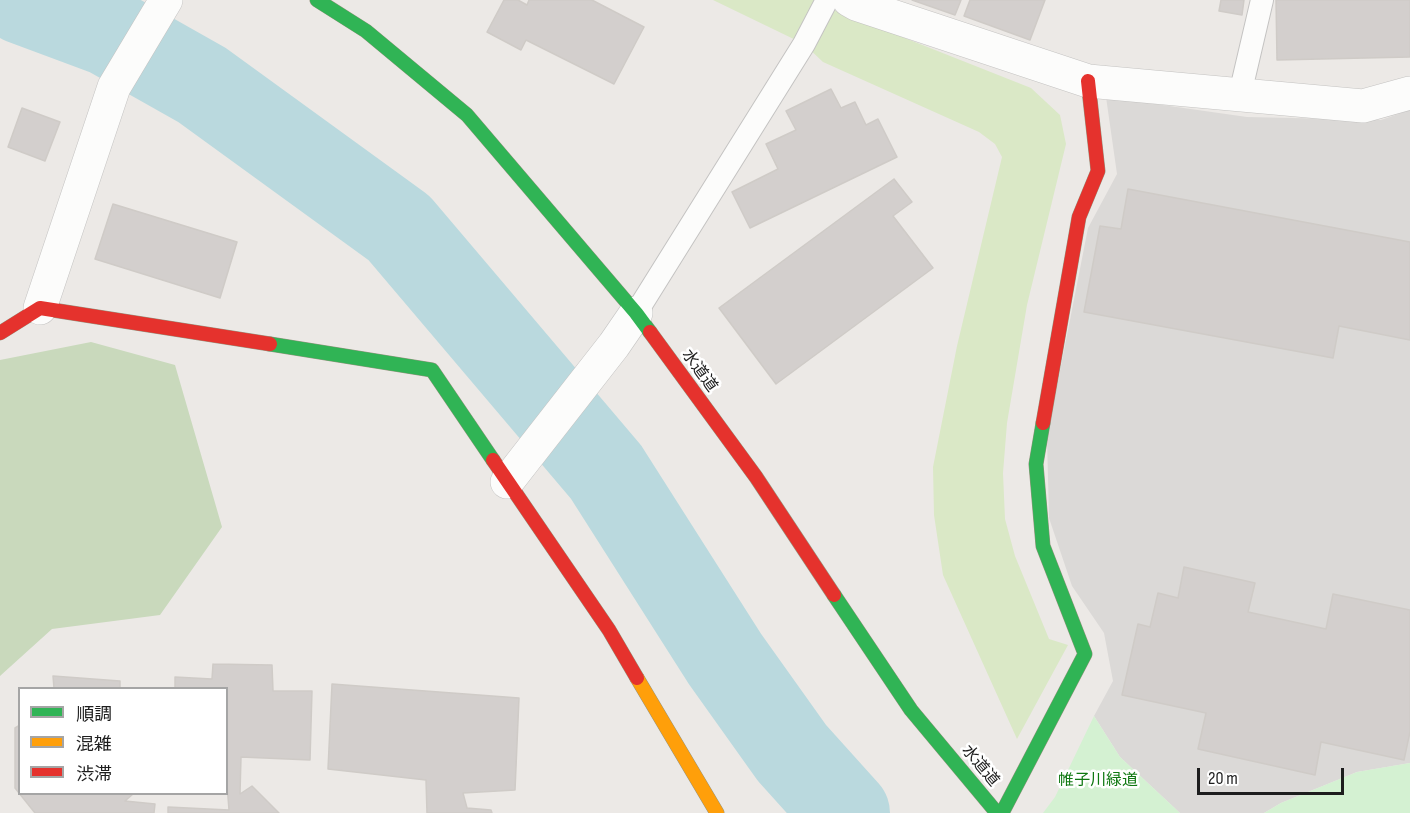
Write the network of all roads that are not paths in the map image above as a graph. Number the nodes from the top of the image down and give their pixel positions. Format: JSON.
{"nodes":[{"id":1,"x":166,"y":0,"type":"edge"},
{"id":2,"x":317,"y":0,"type":"edge"},
{"id":3,"x":1262,"y":0,"type":"edge"},
{"id":4,"x":843,"y":2,"type":"edge"},
{"id":5,"x":1088,"y":81,"type":"junction"},
{"id":6,"x":1410,"y":93,"type":"edge"},
{"id":7,"x":1240,"y":94,"type":"junction"},
{"id":8,"x":40,"y":308,"type":"junction"},
{"id":9,"x":636,"y":313,"type":"junction"},
{"id":10,"x":0,"y":333,"type":"edge"},
{"id":11,"x":507,"y":482,"type":"junction"},
{"id":12,"x":717,"y":813,"type":"edge"},
{"id":13,"x":1000,"y":813,"type":"edge"}],
"edges":[{"from":1,"to":8,"type":"street"},
{"from":2,"to":9,"type":"street","name":"水道道"},
{"from":3,"to":7,"type":"lane"},
{"from":4,"to":5,"type":"street"},
{"from":4,"to":9,"type":"lane"},
{"from":5,"to":7,"type":"street"},
{"from":5,"to":13,"type":"street"},
{"from":6,"to":7,"type":"street"},
{"from":8,"to":10,"type":"street"},
{"from":8,"to":11,"type":"street"},
{"from":9,"to":11,"type":"street"},
{"from":9,"to":13,"type":"street","name":"水道道"},
{"from":11,"to":12,"type":"street"}]}
